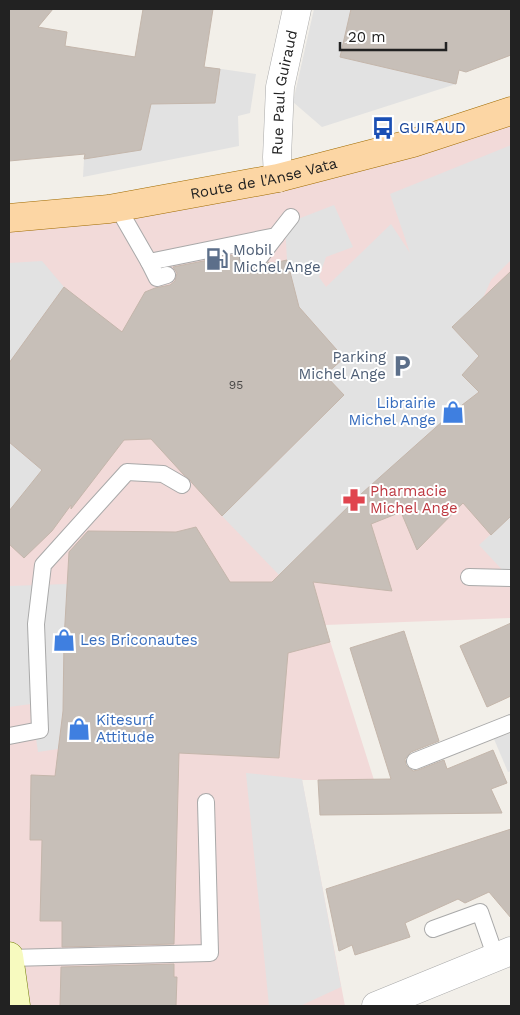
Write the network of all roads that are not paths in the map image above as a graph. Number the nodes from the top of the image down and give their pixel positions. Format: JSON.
{"nodes":[{"id":1,"x":297,"y":9,"type":"edge"},
{"id":2,"x":511,"y":111,"type":"edge"},
{"id":3,"x":278,"y":178,"type":"junction"},
{"id":4,"x":118,"y":208,"type":"junction"},
{"id":5,"x":291,"y":217,"type":"dead end"},
{"id":6,"x":9,"y":218,"type":"edge"},
{"id":7,"x":276,"y":236,"type":"junction"},
{"id":8,"x":248,"y":258,"type":"dead end"},
{"id":9,"x":149,"y":262,"type":"junction"},
{"id":10,"x":167,"y":276,"type":"dead end"},
{"id":11,"x":182,"y":485,"type":"dead end"},
{"id":12,"x":469,"y":577,"type":"dead end"},
{"id":13,"x":511,"y":578,"type":"edge"},
{"id":14,"x":511,"y":722,"type":"edge"},
{"id":15,"x":9,"y":736,"type":"edge"},
{"id":16,"x":415,"y":761,"type":"dead end"},
{"id":17,"x":206,"y":802,"type":"dead end"},
{"id":18,"x":433,"y":929,"type":"dead end"},
{"id":19,"x":503,"y":954,"type":"edge"},
{"id":20,"x":9,"y":957,"type":"edge"},
{"id":21,"x":16,"y":1006,"type":"edge"},
{"id":22,"x":376,"y":1006,"type":"edge"}],
"edges":[{"from":1,"to":3,"type":"street","name":"Rue Paul Guiraud"},
{"from":2,"to":3,"type":"main road","name":"Route de l'Anse Vata"},
{"from":3,"to":4,"type":"main road","name":"Route de l'Anse Vata"},
{"from":4,"to":6,"type":"main road","name":"Route de l'Anse Vata"},
{"from":4,"to":9,"type":"lane"},
{"from":5,"to":7,"type":"lane"},
{"from":7,"to":8,"type":"lane"},
{"from":7,"to":9,"type":"lane"},
{"from":9,"to":10,"type":"lane"},
{"from":11,"to":15,"type":"lane"},
{"from":12,"to":13,"type":"lane"},
{"from":14,"to":16,"type":"lane"},
{"from":17,"to":20,"type":"lane"},
{"from":18,"to":19,"type":"lane"},
{"from":19,"to":22,"type":"street"},
{"from":20,"to":21,"type":"main road"}]}
